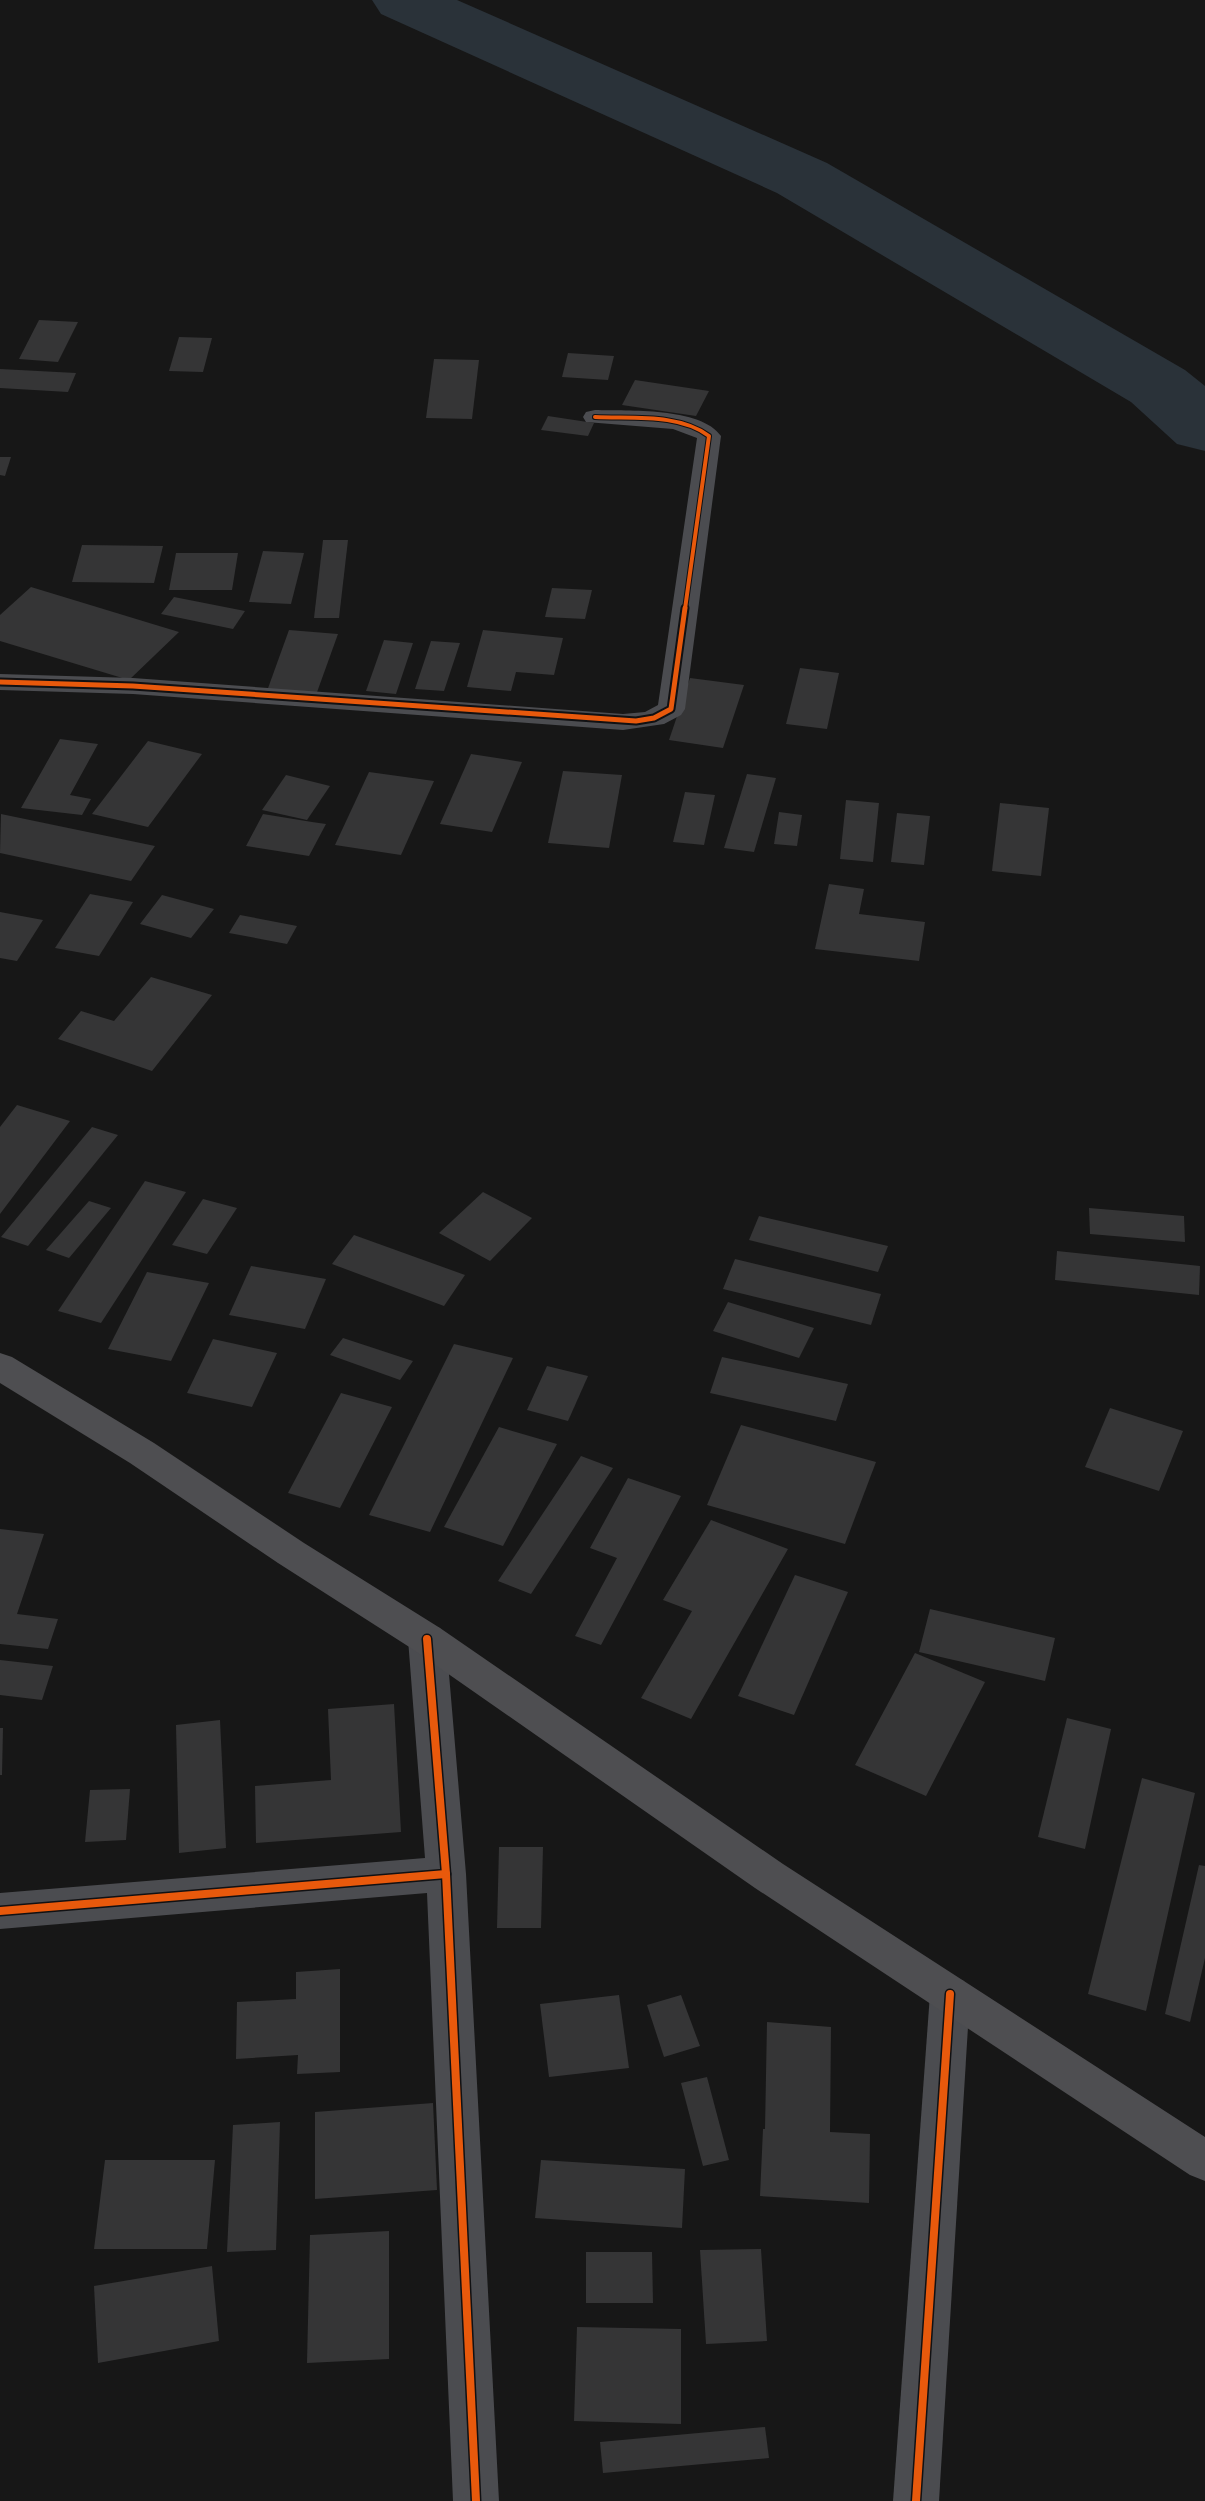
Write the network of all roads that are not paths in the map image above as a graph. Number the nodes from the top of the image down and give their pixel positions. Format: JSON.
{"nodes":[{"id":1,"x":596,"y":417,"type":"dead end"},
{"id":2,"x":0,"y":682,"type":"edge"},
{"id":3,"x":0,"y":1366,"type":"edge"},
{"id":4,"x":427,"y":1639,"type":"junction"},
{"id":5,"x":446,"y":1874,"type":"junction"},
{"id":6,"x":0,"y":1911,"type":"edge"},
{"id":7,"x":950,"y":1994,"type":"junction"},
{"id":8,"x":1205,"y":2161,"type":"edge"},
{"id":9,"x":476,"y":2501,"type":"edge"},
{"id":10,"x":916,"y":2501,"type":"edge"}],
"edges":[{"from":1,"to":2,"type":"street"},
{"from":3,"to":4,"type":"highway"},
{"from":4,"to":5,"type":"street"},
{"from":4,"to":7,"type":"highway"},
{"from":5,"to":6,"type":"street"},
{"from":5,"to":9,"type":"street"},
{"from":7,"to":8,"type":"highway"},
{"from":7,"to":10,"type":"street"}]}
